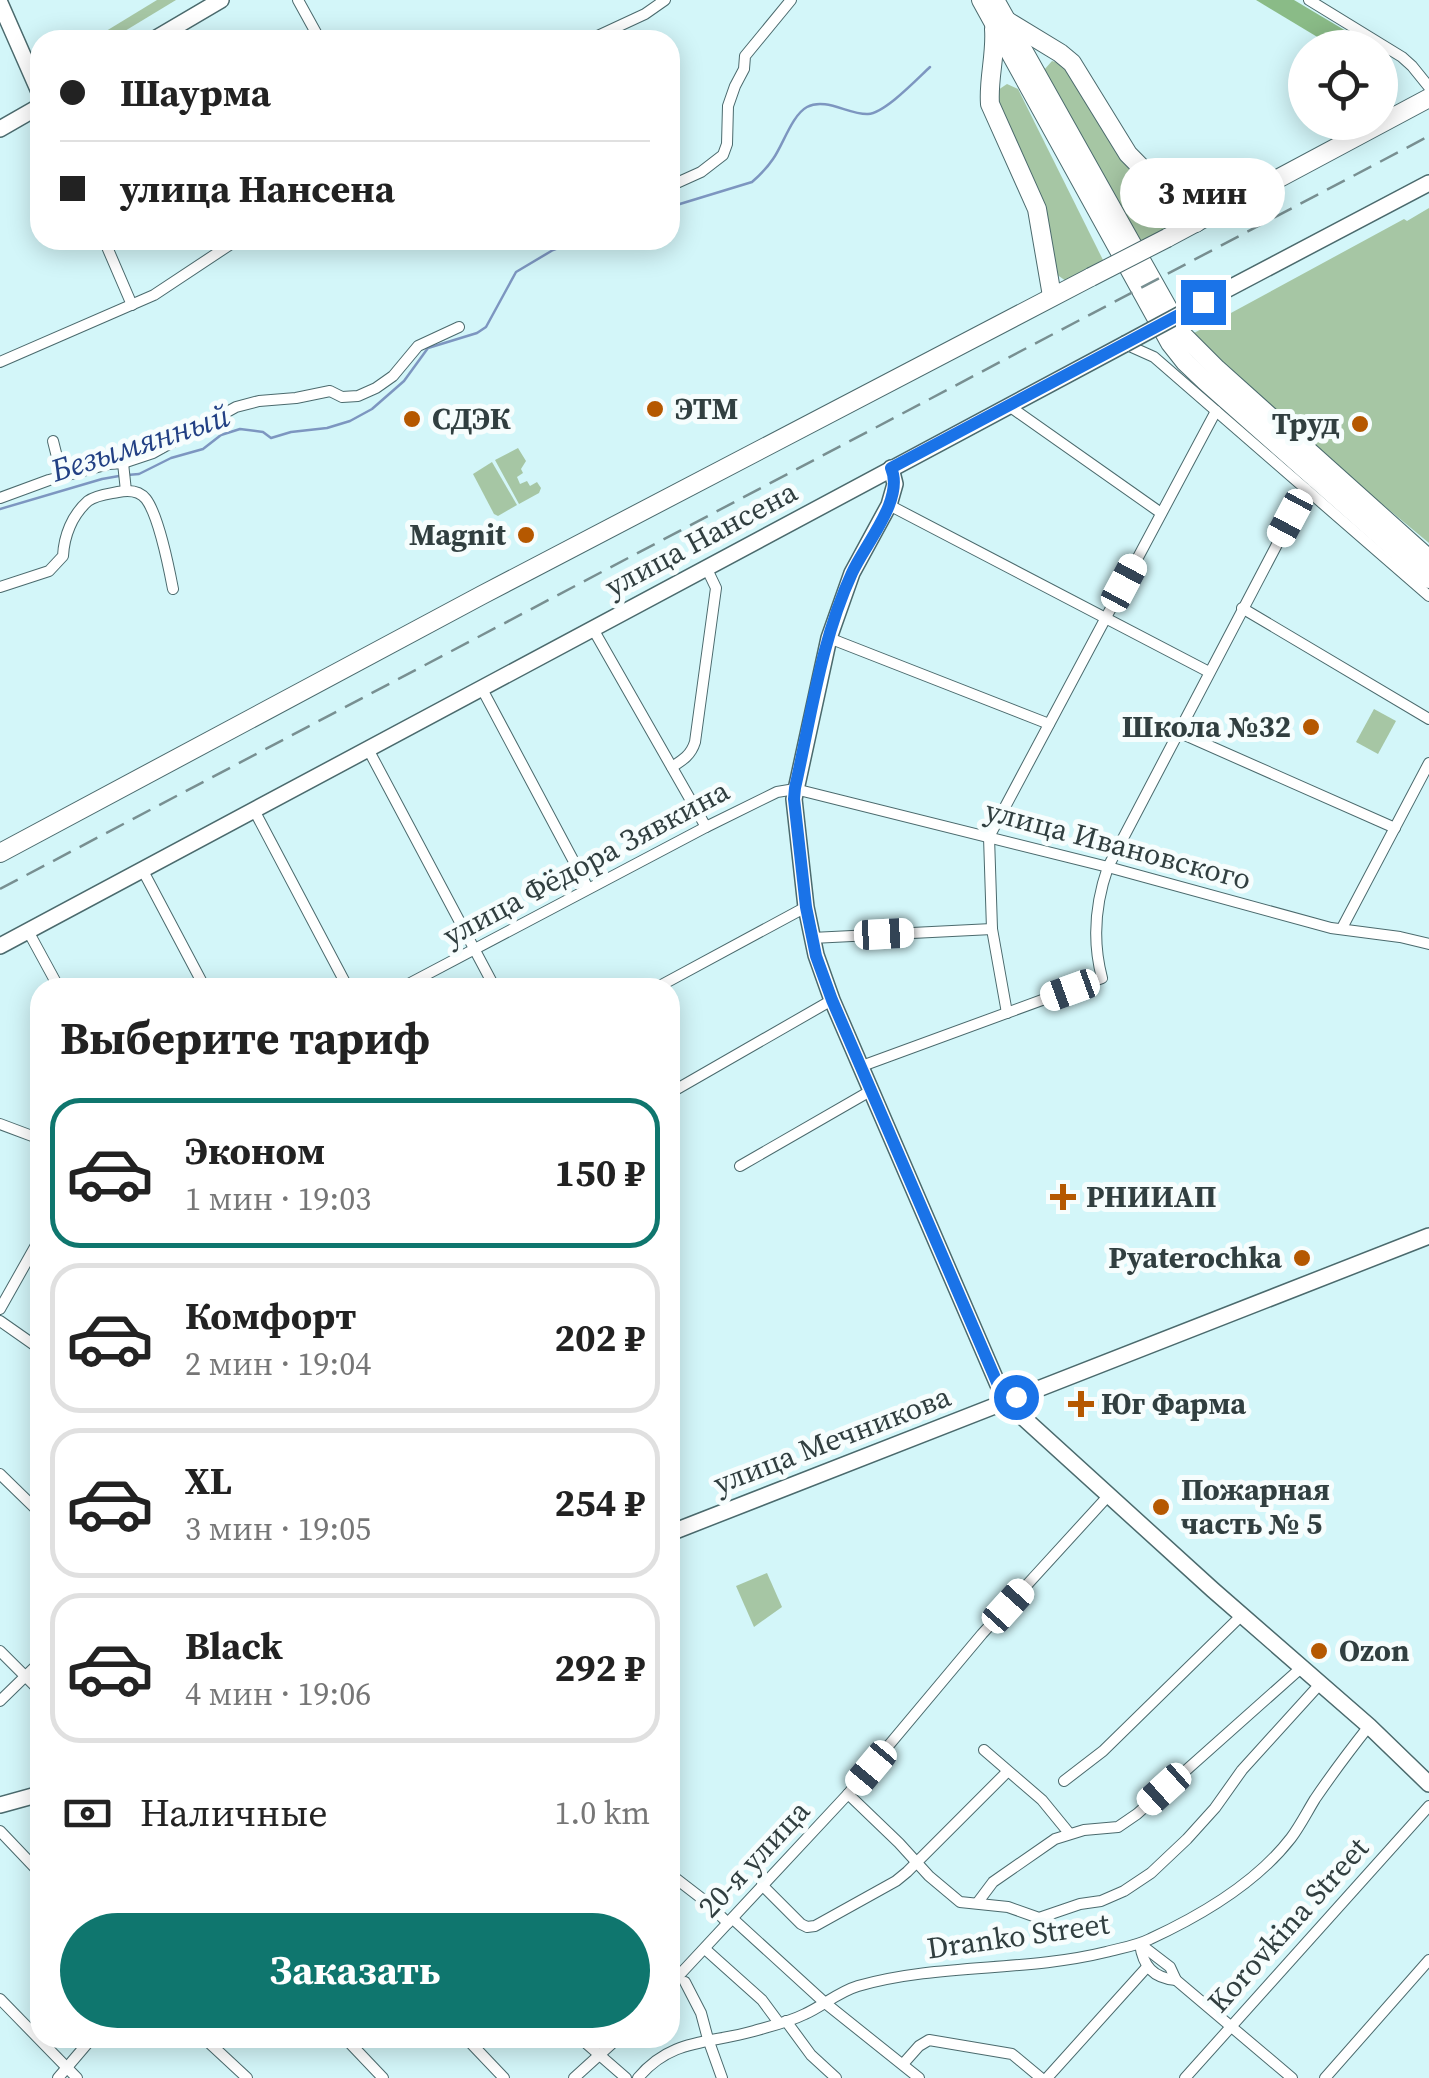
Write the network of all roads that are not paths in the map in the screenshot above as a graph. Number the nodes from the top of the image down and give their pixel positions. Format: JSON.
{"nodes":[{"id":1,"x":220,"y":0,"type":"edge"},
{"id":2,"x":298,"y":0,"type":"edge"},
{"id":3,"x":665,"y":0,"type":"edge"},
{"id":4,"x":791,"y":0,"type":"edge"},
{"id":5,"x":981,"y":0,"type":"edge"},
{"id":6,"x":996,"y":0,"type":"edge"},
{"id":7,"x":1309,"y":0,"type":"edge"},
{"id":8,"x":0,"y":3,"type":"edge"},
{"id":9,"x":999,"y":22,"type":"junction"},
{"id":10,"x":169,"y":30,"type":"edge"},
{"id":11,"x":314,"y":30,"type":"edge"},
{"id":12,"x":610,"y":30,"type":"edge"},
{"id":13,"x":1072,"y":63,"type":"junction"},
{"id":14,"x":30,"y":71,"type":"edge"},
{"id":15,"x":1429,"y":88,"type":"edge"},
{"id":16,"x":1037,"y":89,"type":"junction"},
{"id":17,"x":989,"y":92,"type":"junction"},
{"id":18,"x":1429,"y":98,"type":"edge"},
{"id":19,"x":30,"y":112,"type":"edge"},
{"id":20,"x":0,"y":129,"type":"edge"},
{"id":21,"x":680,"y":181,"type":"edge"},
{"id":22,"x":1429,"y":183,"type":"edge"},
{"id":23,"x":1196,"y":223,"type":"junction"},
{"id":24,"x":108,"y":250,"type":"edge"},
{"id":25,"x":222,"y":250,"type":"edge"},
{"id":26,"x":1052,"y":296,"type":"junction"},
{"id":27,"x":132,"y":305,"type":"junction"},
{"id":28,"x":460,"y":327,"type":"dead end"},
{"id":29,"x":1176,"y":339,"type":"junction"},
{"id":30,"x":1124,"y":344,"type":"junction"},
{"id":31,"x":0,"y":362,"type":"edge"},
{"id":32,"x":1009,"y":406,"type":"junction"},
{"id":33,"x":1216,"y":411,"type":"junction"},
{"id":34,"x":53,"y":441,"type":"dead end"},
{"id":35,"x":123,"y":463,"type":"junction"},
{"id":36,"x":891,"y":468,"type":"junction"},
{"id":37,"x":62,"y":477,"type":"junction"},
{"id":38,"x":126,"y":487,"type":"junction"},
{"id":39,"x":1306,"y":489,"type":"junction"},
{"id":40,"x":0,"y":498,"type":"edge"},
{"id":41,"x":889,"y":505,"type":"junction"},
{"id":42,"x":1161,"y":513,"type":"junction"},
{"id":43,"x":1429,"y":559,"type":"edge"},
{"id":44,"x":706,"y":567,"type":"junction"},
{"id":45,"x":1429,"y":579,"type":"edge"},
{"id":46,"x":0,"y":587,"type":"edge"},
{"id":47,"x":173,"y":589,"type":"dead end"},
{"id":48,"x":1429,"y":596,"type":"edge"},
{"id":49,"x":1242,"y":608,"type":"junction"},
{"id":50,"x":1105,"y":618,"type":"junction"},
{"id":51,"x":593,"y":629,"type":"junction"},
{"id":52,"x":828,"y":638,"type":"junction"},
{"id":53,"x":1209,"y":672,"type":"junction"},
{"id":54,"x":482,"y":689,"type":"junction"},
{"id":55,"x":1429,"y":719,"type":"edge"},
{"id":56,"x":1049,"y":724,"type":"junction"},
{"id":57,"x":1178,"y":732,"type":"junction"},
{"id":58,"x":368,"y":749,"type":"junction"},
{"id":59,"x":1429,"y":763,"type":"edge"},
{"id":60,"x":672,"y":767,"type":"junction"},
{"id":61,"x":1424,"y":785,"type":"edge"},
{"id":62,"x":795,"y":788,"type":"junction"},
{"id":63,"x":254,"y":810,"type":"junction"},
{"id":64,"x":706,"y":827,"type":"junction"},
{"id":65,"x":1395,"y":828,"type":"junction"},
{"id":66,"x":990,"y":837,"type":"junction"},
{"id":67,"x":0,"y":853,"type":"edge"},
{"id":68,"x":1108,"y":867,"type":"junction"},
{"id":69,"x":142,"y":870,"type":"junction"},
{"id":70,"x":588,"y":888,"type":"junction"},
{"id":71,"x":806,"y":907,"type":"junction"},
{"id":72,"x":1342,"y":928,"type":"junction"},
{"id":73,"x":992,"y":929,"type":"junction"},
{"id":74,"x":28,"y":931,"type":"junction"},
{"id":75,"x":812,"y":938,"type":"junction"},
{"id":76,"x":1429,"y":944,"type":"edge"},
{"id":77,"x":0,"y":946,"type":"edge"},
{"id":78,"x":474,"y":949,"type":"junction"},
{"id":79,"x":54,"y":978,"type":"edge"},
{"id":80,"x":200,"y":978,"type":"edge"},
{"id":81,"x":343,"y":978,"type":"edge"},
{"id":82,"x":420,"y":978,"type":"edge"},
{"id":83,"x":490,"y":978,"type":"edge"},
{"id":84,"x":675,"y":978,"type":"edge"},
{"id":85,"x":832,"y":1000,"type":"junction"},
{"id":86,"x":1007,"y":1013,"type":"junction"},
{"id":87,"x":862,"y":1066,"type":"junction"},
{"id":88,"x":680,"y":1087,"type":"edge"},
{"id":89,"x":872,"y":1090,"type":"junction"},
{"id":90,"x":0,"y":1124,"type":"edge"},
{"id":91,"x":30,"y":1136,"type":"edge"},
{"id":92,"x":740,"y":1166,"type":"dead end"},
{"id":93,"x":1429,"y":1236,"type":"edge"},
{"id":94,"x":30,"y":1256,"type":"edge"},
{"id":95,"x":0,"y":1309,"type":"edge"},
{"id":96,"x":0,"y":1321,"type":"edge"},
{"id":97,"x":30,"y":1341,"type":"edge"},
{"id":98,"x":1005,"y":1401,"type":"junction"},
{"id":99,"x":0,"y":1474,"type":"edge"},
{"id":100,"x":1109,"y":1495,"type":"junction"},
{"id":101,"x":30,"y":1504,"type":"edge"},
{"id":102,"x":680,"y":1529,"type":"edge"},
{"id":103,"x":1242,"y":1615,"type":"junction"},
{"id":104,"x":0,"y":1651,"type":"edge"},
{"id":105,"x":1301,"y":1668,"type":"junction"},
{"id":106,"x":30,"y":1672,"type":"edge"},
{"id":107,"x":26,"y":1676,"type":"junction"},
{"id":108,"x":30,"y":1680,"type":"edge"},
{"id":109,"x":1320,"y":1684,"type":"junction"},
{"id":110,"x":0,"y":1701,"type":"edge"},
{"id":111,"x":1369,"y":1726,"type":"junction"},
{"id":112,"x":984,"y":1750,"type":"dead end"},
{"id":113,"x":1006,"y":1772,"type":"junction"},
{"id":114,"x":1064,"y":1781,"type":"dead end"},
{"id":115,"x":1429,"y":1784,"type":"edge"},
{"id":116,"x":848,"y":1794,"type":"junction"},
{"id":117,"x":30,"y":1797,"type":"edge"},
{"id":118,"x":0,"y":1806,"type":"edge"},
{"id":119,"x":1429,"y":1806,"type":"edge"},
{"id":120,"x":0,"y":1831,"type":"edge"},
{"id":121,"x":1070,"y":1833,"type":"junction"},
{"id":122,"x":30,"y":1862,"type":"edge"},
{"id":123,"x":917,"y":1863,"type":"junction"},
{"id":124,"x":680,"y":1882,"type":"edge"},
{"id":125,"x":762,"y":1885,"type":"junction"},
{"id":126,"x":978,"y":1902,"type":"junction"},
{"id":127,"x":730,"y":1921,"type":"junction"},
{"id":128,"x":1140,"y":1944,"type":"junction"},
{"id":129,"x":706,"y":1949,"type":"junction"},
{"id":130,"x":1429,"y":1960,"type":"edge"},
{"id":131,"x":1146,"y":1967,"type":"junction"},
{"id":132,"x":680,"y":1975,"type":"edge"},
{"id":133,"x":1176,"y":1980,"type":"junction"},
{"id":134,"x":685,"y":1982,"type":"dead end"},
{"id":135,"x":0,"y":2000,"type":"edge"},
{"id":136,"x":824,"y":2002,"type":"junction"},
{"id":137,"x":783,"y":2022,"type":"junction"},
{"id":138,"x":1231,"y":2026,"type":"junction"},
{"id":139,"x":30,"y":2030,"type":"edge"},
{"id":140,"x":708,"y":2039,"type":"junction"},
{"id":141,"x":680,"y":2047,"type":"edge"},
{"id":142,"x":48,"y":2048,"type":"edge"},
{"id":143,"x":84,"y":2048,"type":"edge"},
{"id":144,"x":215,"y":2048,"type":"edge"},
{"id":145,"x":354,"y":2048,"type":"edge"},
{"id":146,"x":476,"y":2048,"type":"edge"},
{"id":147,"x":591,"y":2048,"type":"edge"},
{"id":148,"x":608,"y":2048,"type":"edge"},
{"id":149,"x":677,"y":2048,"type":"edge"},
{"id":150,"x":600,"y":2056,"type":"junction"},
{"id":151,"x":904,"y":2064,"type":"junction"},
{"id":152,"x":68,"y":2068,"type":"junction"},
{"id":153,"x":58,"y":2078,"type":"edge"},
{"id":154,"x":77,"y":2078,"type":"edge"},
{"id":155,"x":247,"y":2078,"type":"edge"},
{"id":156,"x":383,"y":2078,"type":"edge"},
{"id":157,"x":504,"y":2078,"type":"edge"},
{"id":158,"x":574,"y":2078,"type":"edge"},
{"id":159,"x":626,"y":2078,"type":"edge"},
{"id":160,"x":638,"y":2078,"type":"edge"},
{"id":161,"x":722,"y":2078,"type":"edge"},
{"id":162,"x":836,"y":2078,"type":"edge"},
{"id":163,"x":919,"y":2078,"type":"edge"},
{"id":164,"x":1044,"y":2078,"type":"edge"},
{"id":165,"x":1185,"y":2078,"type":"edge"},
{"id":166,"x":1292,"y":2078,"type":"edge"},
{"id":167,"x":1325,"y":2078,"type":"edge"}],
"edges":[{"from":1,"to":10,"type":"main road"},
{"from":2,"to":11,"type":"street"},
{"from":3,"to":12,"type":"street"},
{"from":4,"to":21,"type":"street"},
{"from":5,"to":9,"type":"main road"},
{"from":6,"to":9,"type":"main road"},
{"from":7,"to":15,"type":"street"},
{"from":8,"to":14,"type":"main road"},
{"from":9,"to":13,"type":"main road"},
{"from":9,"to":16,"type":"main road"},
{"from":9,"to":17,"type":"main road"},
{"from":13,"to":16,"type":"main road"},
{"from":13,"to":23,"type":"main road"},
{"from":16,"to":17,"type":"main road"},
{"from":16,"to":29,"type":"main road"},
{"from":17,"to":26,"type":"main road"},
{"from":18,"to":23,"type":"main road","name":"улица Нансена"},
{"from":19,"to":20,"type":"main road"},
{"from":22,"to":30,"type":"main road","name":"улица Нансена","bridge":true},
{"from":23,"to":26,"type":"main road","name":"улица Нансена","bridge":true},
{"from":24,"to":27,"type":"street"},
{"from":25,"to":27,"type":"street"},
{"from":26,"to":67,"type":"main road","name":"улица Нансена"},
{"from":27,"to":31,"type":"street"},
{"from":28,"to":35,"type":"street"},
{"from":29,"to":43,"type":"main road"},
{"from":29,"to":45,"type":"main road"},
{"from":30,"to":32,"type":"main road","name":"улица Нансена"},
{"from":30,"to":33,"type":"street"},
{"from":32,"to":36,"type":"main road","name":"улица Нансена"},
{"from":32,"to":42,"type":"street"},
{"from":33,"to":39,"type":"street"},
{"from":33,"to":42,"type":"street"},
{"from":34,"to":37,"type":"street"},
{"from":35,"to":37,"type":"street"},
{"from":35,"to":38,"type":"street"},
{"from":36,"to":41,"type":"main road"},
{"from":36,"to":44,"type":"main road","name":"улица Нансена"},
{"from":37,"to":40,"type":"street"},
{"from":38,"to":46,"type":"street"},
{"from":38,"to":47,"type":"street"},
{"from":39,"to":48,"type":"street"},
{"from":39,"to":49,"type":"street"},
{"from":41,"to":50,"type":"street"},
{"from":41,"to":52,"type":"main road"},
{"from":42,"to":50,"type":"street"},
{"from":44,"to":51,"type":"main road","name":"улица Нансена"},
{"from":44,"to":60,"type":"street"},
{"from":49,"to":53,"type":"street"},
{"from":49,"to":55,"type":"street"},
{"from":50,"to":53,"type":"street"},
{"from":50,"to":56,"type":"street"},
{"from":51,"to":54,"type":"main road","name":"улица Нансена"},
{"from":51,"to":60,"type":"street"},
{"from":52,"to":56,"type":"street"},
{"from":52,"to":62,"type":"main road"},
{"from":53,"to":57,"type":"street"},
{"from":54,"to":58,"type":"main road","name":"улица Нансена"},
{"from":54,"to":70,"type":"street"},
{"from":56,"to":66,"type":"street"},
{"from":57,"to":65,"type":"street"},
{"from":57,"to":68,"type":"street"},
{"from":58,"to":63,"type":"main road","name":"улица Нансена"},
{"from":58,"to":78,"type":"street"},
{"from":59,"to":61,"type":"street"},
{"from":60,"to":64,"type":"street"},
{"from":61,"to":65,"type":"street"},
{"from":62,"to":64,"type":"street","name":"улица Фёдора Зявкина"},
{"from":62,"to":66,"type":"street","name":"улица Ивановского"},
{"from":62,"to":71,"type":"main road"},
{"from":63,"to":69,"type":"main road","name":"улица Нансена"},
{"from":63,"to":81,"type":"street"},
{"from":64,"to":70,"type":"street","name":"улица Фёдора Зявкина"},
{"from":65,"to":72,"type":"street"},
{"from":66,"to":68,"type":"street","name":"улица Ивановского"},
{"from":66,"to":73,"type":"street"},
{"from":68,"to":72,"type":"street","name":"улица Ивановского"},
{"from":68,"to":86,"type":"street"},
{"from":69,"to":74,"type":"main road","name":"улица Нансена"},
{"from":69,"to":80,"type":"street"},
{"from":70,"to":78,"type":"street","name":"улица Фёдора Зявкина"},
{"from":71,"to":75,"type":"main road"},
{"from":71,"to":84,"type":"street"},
{"from":72,"to":76,"type":"street","name":"улица Ивановского"},
{"from":73,"to":75,"type":"street"},
{"from":73,"to":86,"type":"street"},
{"from":74,"to":77,"type":"main road","name":"улица Нансена"},
{"from":74,"to":79,"type":"street"},
{"from":75,"to":85,"type":"main road"},
{"from":78,"to":82,"type":"street","name":"улица Фёдора Зявкина"},
{"from":78,"to":83,"type":"street"},
{"from":85,"to":87,"type":"main road"},
{"from":85,"to":88,"type":"street"},
{"from":86,"to":87,"type":"street"},
{"from":87,"to":89,"type":"main road"},
{"from":89,"to":92,"type":"street"},
{"from":89,"to":98,"type":"main road"},
{"from":90,"to":91,"type":"street"},
{"from":93,"to":98,"type":"main road","name":"улица Мечникова"},
{"from":94,"to":95,"type":"street"},
{"from":96,"to":97,"type":"street"},
{"from":98,"to":100,"type":"main road"},
{"from":98,"to":102,"type":"main road","name":"улица Мечникова"},
{"from":99,"to":101,"type":"street"},
{"from":100,"to":103,"type":"main road"},
{"from":100,"to":116,"type":"street","name":"20-я улица"},
{"from":103,"to":105,"type":"main road"},
{"from":103,"to":114,"type":"street"},
{"from":104,"to":107,"type":"street"},
{"from":105,"to":109,"type":"main road"},
{"from":105,"to":121,"type":"street"},
{"from":106,"to":107,"type":"street"},
{"from":107,"to":108,"type":"street"},
{"from":107,"to":110,"type":"street"},
{"from":109,"to":111,"type":"main road"},
{"from":109,"to":126,"type":"street"},
{"from":111,"to":115,"type":"main road"},
{"from":111,"to":128,"type":"street","name":"Dranko Street"},
{"from":112,"to":113,"type":"street"},
{"from":113,"to":121,"type":"street"},
{"from":113,"to":123,"type":"street"},
{"from":116,"to":123,"type":"street"},
{"from":116,"to":125,"type":"street","name":"20-я улица"},
{"from":117,"to":118,"type":"main road"},
{"from":119,"to":138,"type":"street","name":"Korovkina Street"},
{"from":120,"to":122,"type":"street"},
{"from":121,"to":126,"type":"street"},
{"from":123,"to":125,"type":"street"},
{"from":123,"to":126,"type":"street"},
{"from":124,"to":127,"type":"street"},
{"from":125,"to":127,"type":"street","name":"20-я улица"},
{"from":127,"to":129,"type":"street","name":"20-я улица"},
{"from":127,"to":136,"type":"street"},
{"from":128,"to":131,"type":"street"},
{"from":128,"to":133,"type":"street"},
{"from":128,"to":136,"type":"street","name":"Dranko Street"},
{"from":129,"to":132,"type":"street","name":"20-я улица"},
{"from":129,"to":137,"type":"street"},
{"from":130,"to":167,"type":"street"},
{"from":131,"to":133,"type":"street"},
{"from":131,"to":164,"type":"street"},
{"from":133,"to":138,"type":"street"},
{"from":134,"to":140,"type":"street"},
{"from":135,"to":139,"type":"street"},
{"from":136,"to":137,"type":"street","name":"Dranko Street"},
{"from":136,"to":151,"type":"street"},
{"from":137,"to":140,"type":"street","name":"Dranko Street"},
{"from":137,"to":162,"type":"street"},
{"from":138,"to":165,"type":"street","name":"Korovkina Street"},
{"from":138,"to":166,"type":"street"},
{"from":140,"to":141,"type":"street","name":"Dranko Street"},
{"from":140,"to":161,"type":"street"},
{"from":142,"to":152,"type":"street"},
{"from":143,"to":152,"type":"street"},
{"from":144,"to":155,"type":"street"},
{"from":145,"to":156,"type":"street"},
{"from":146,"to":157,"type":"street"},
{"from":147,"to":150,"type":"street"},
{"from":148,"to":150,"type":"street"},
{"from":149,"to":160,"type":"street","name":"Dranko Street"},
{"from":150,"to":158,"type":"street"},
{"from":150,"to":159,"type":"street"},
{"from":151,"to":163,"type":"street"},
{"from":151,"to":164,"type":"street"},
{"from":152,"to":153,"type":"street"},
{"from":152,"to":154,"type":"street"}]}
